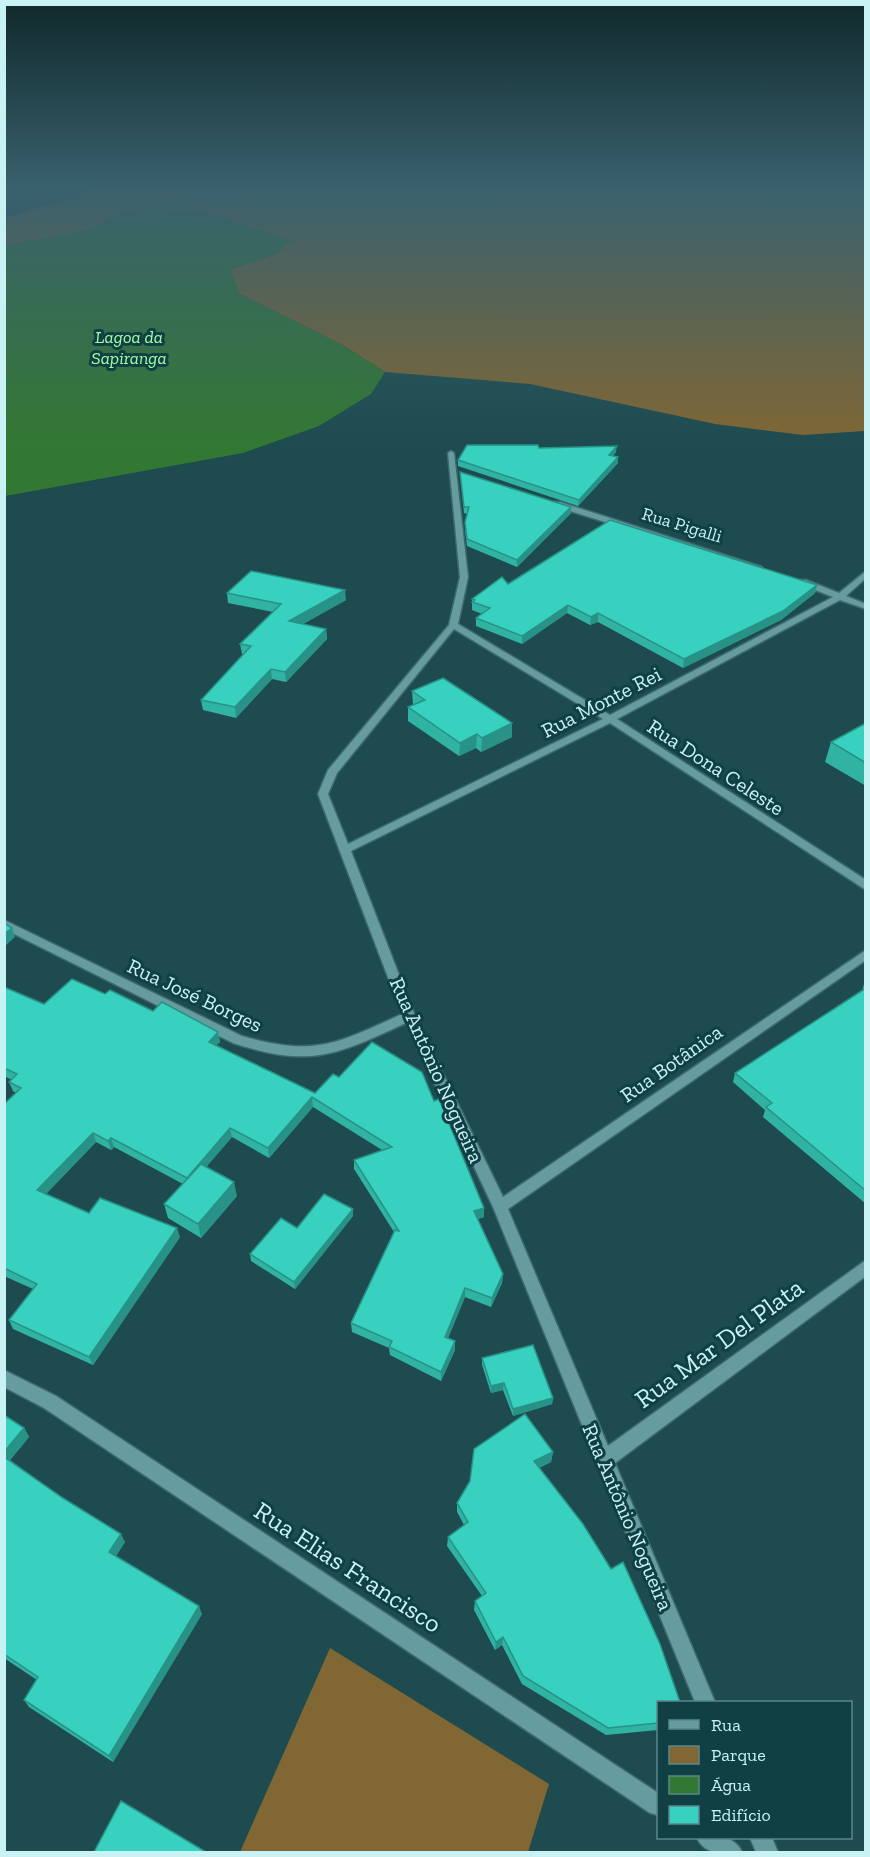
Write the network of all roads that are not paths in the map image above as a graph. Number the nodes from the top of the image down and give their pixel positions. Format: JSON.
{"nodes":[{"id":1,"x":451,"y":453,"type":"dead end"},
{"id":2,"x":451,"y":471,"type":"junction"},
{"id":3,"x":463,"y":475,"type":"edge"},
{"id":4,"x":553,"y":503,"type":"edge"},
{"id":5,"x":765,"y":569,"type":"edge"},
{"id":6,"x":866,"y":573,"type":"edge"},
{"id":7,"x":798,"y":580,"type":"edge"},
{"id":8,"x":841,"y":596,"type":"junction"},
{"id":9,"x":866,"y":607,"type":"edge"},
{"id":10,"x":453,"y":625,"type":"junction"},
{"id":11,"x":610,"y":719,"type":"junction"},
{"id":12,"x":344,"y":850,"type":"junction"},
{"id":13,"x":866,"y":886,"type":"edge"},
{"id":14,"x":4,"y":924,"type":"edge"},
{"id":15,"x":866,"y":954,"type":"edge"},
{"id":16,"x":409,"y":1016,"type":"junction"},
{"id":17,"x":500,"y":1207,"type":"junction"},
{"id":18,"x":866,"y":1267,"type":"edge"},
{"id":19,"x":4,"y":1378,"type":"edge"},
{"id":20,"x":603,"y":1460,"type":"junction"},
{"id":21,"x":705,"y":1701,"type":"edge"},
{"id":22,"x":657,"y":1804,"type":"edge"},
{"id":23,"x":710,"y":1839,"type":"edge"},
{"id":24,"x":731,"y":1852,"type":"edge"}],
"edges":[{"from":1,"to":2,"type":"street","name":"Rua Antônio Nogueira"},
{"from":2,"to":3,"type":"street"},
{"from":2,"to":10,"type":"street","name":"Rua Antônio Nogueira"},
{"from":4,"to":5,"type":"street","name":"Rua Pigalli"},
{"from":6,"to":8,"type":"street","name":"Rua Monte Rei"},
{"from":7,"to":8,"type":"street"},
{"from":8,"to":9,"type":"street"},
{"from":8,"to":11,"type":"street","name":"Rua Monte Rei"},
{"from":10,"to":11,"type":"street","name":"Rua Dona Celeste"},
{"from":10,"to":12,"type":"street","name":"Rua Antônio Nogueira"},
{"from":11,"to":12,"type":"street","name":"Rua Monte Rei"},
{"from":11,"to":13,"type":"street","name":"Rua Dona Celeste"},
{"from":12,"to":16,"type":"street","name":"Rua Antônio Nogueira"},
{"from":14,"to":16,"type":"street","name":"Rua José Borges"},
{"from":15,"to":17,"type":"street","name":"Rua Botânica"},
{"from":16,"to":17,"type":"street","name":"Rua Antônio Nogueira"},
{"from":17,"to":20,"type":"street","name":"Rua Antônio Nogueira"},
{"from":18,"to":20,"type":"street","name":"Rua Mar Del Plata"},
{"from":19,"to":22,"type":"street","name":"Rua Elias Francisco"},
{"from":20,"to":21,"type":"street","name":"Rua Antônio Nogueira"},
{"from":23,"to":24,"type":"street"}]}
